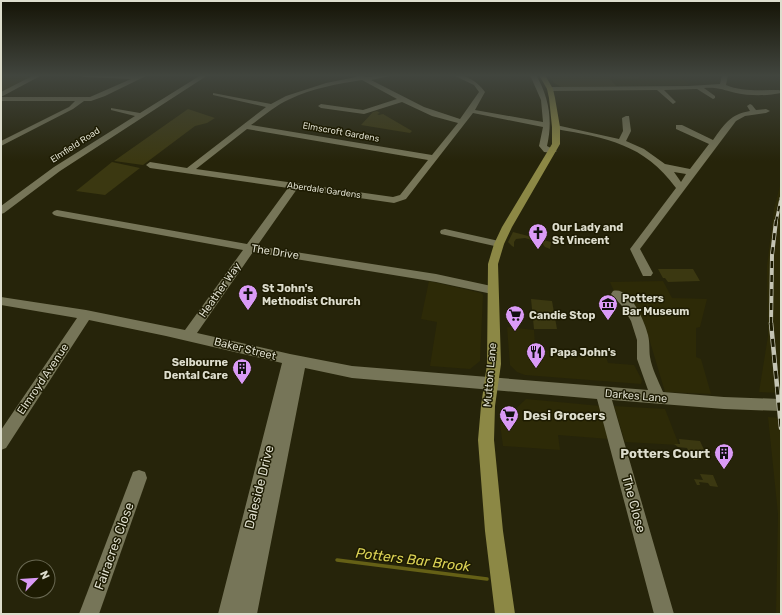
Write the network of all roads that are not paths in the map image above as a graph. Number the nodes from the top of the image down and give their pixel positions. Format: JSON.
{"nodes":[{"id":1,"x":76,"y":104,"type":"edge"},
{"id":2,"x":158,"y":104,"type":"edge"},
{"id":3,"x":261,"y":104,"type":"edge"},
{"id":4,"x":276,"y":104,"type":"edge"},
{"id":5,"x":390,"y":104,"type":"edge"},
{"id":6,"x":413,"y":104,"type":"edge"},
{"id":7,"x":475,"y":104,"type":"edge"},
{"id":8,"x":550,"y":104,"type":"edge"},
{"id":9,"x":272,"y":106,"type":"junction"},
{"id":10,"x":321,"y":106,"type":"dead end"},
{"id":11,"x":114,"y":110,"type":"dead end"},
{"id":12,"x":471,"y":111,"type":"junction"},
{"id":13,"x":766,"y":111,"type":"dead end"},
{"id":14,"x":140,"y":115,"type":"junction"},
{"id":15,"x":626,"y":118,"type":"dead end"},
{"id":16,"x":462,"y":122,"type":"junction"},
{"id":17,"x":245,"y":126,"type":"junction"},
{"id":18,"x":551,"y":126,"type":"junction"},
{"id":19,"x":680,"y":127,"type":"dead end"},
{"id":20,"x":622,"y":141,"type":"junction"},
{"id":21,"x":713,"y":143,"type":"junction"},
{"id":22,"x":1,"y":144,"type":"edge"},
{"id":23,"x":434,"y":158,"type":"junction"},
{"id":24,"x":661,"y":164,"type":"junction"},
{"id":25,"x":150,"y":166,"type":"dead end"},
{"id":26,"x":188,"y":171,"type":"junction"},
{"id":27,"x":692,"y":172,"type":"junction"},
{"id":28,"x":294,"y":186,"type":"junction"},
{"id":29,"x":680,"y":188,"type":"junction"},
{"id":30,"x":1,"y":211,"type":"edge"},
{"id":31,"x":57,"y":213,"type":"dead end"},
{"id":32,"x":445,"y":232,"type":"dead end"},
{"id":33,"x":499,"y":244,"type":"junction"},
{"id":34,"x":250,"y":248,"type":"junction"},
{"id":35,"x":647,"y":274,"type":"dead end"},
{"id":36,"x":492,"y":290,"type":"junction"},
{"id":37,"x":617,"y":294,"type":"dead end"},
{"id":38,"x":1,"y":301,"type":"edge"},
{"id":39,"x":86,"y":315,"type":"junction"},
{"id":40,"x":188,"y":335,"type":"junction"},
{"id":41,"x":295,"y":362,"type":"junction"},
{"id":42,"x":491,"y":384,"type":"junction"},
{"id":43,"x":603,"y":393,"type":"junction"},
{"id":44,"x":658,"y":398,"type":"junction"},
{"id":45,"x":781,"y":405,"type":"edge"},
{"id":46,"x":1,"y":443,"type":"edge"},
{"id":47,"x":139,"y":478,"type":"dead end"},
{"id":48,"x":88,"y":614,"type":"edge"},
{"id":49,"x":228,"y":614,"type":"edge"},
{"id":50,"x":247,"y":614,"type":"edge"},
{"id":51,"x":505,"y":614,"type":"edge"},
{"id":52,"x":664,"y":614,"type":"edge"}],
"edges":[{"from":1,"to":22,"type":"street"},
{"from":2,"to":14,"type":"street","name":"Elmfield Road"},
{"from":3,"to":9,"type":"street"},
{"from":4,"to":9,"type":"street"},
{"from":5,"to":10,"type":"street"},
{"from":6,"to":16,"type":"street"},
{"from":7,"to":12,"type":"street","name":"Aberdale Gardens"},
{"from":8,"to":18,"type":"main road","name":"Mutton Lane"},
{"from":9,"to":17,"type":"street"},
{"from":11,"to":14,"type":"street"},
{"from":12,"to":16,"type":"street","name":"Aberdale Gardens"},
{"from":12,"to":18,"type":"street"},
{"from":13,"to":21,"type":"street"},
{"from":14,"to":30,"type":"street","name":"Elmfield Road"},
{"from":15,"to":20,"type":"street"},
{"from":16,"to":23,"type":"street","name":"Aberdale Gardens"},
{"from":17,"to":23,"type":"street","name":"Elmscroft Gardens"},
{"from":17,"to":26,"type":"street"},
{"from":18,"to":20,"type":"street"},
{"from":18,"to":33,"type":"main road","name":"Mutton Lane"},
{"from":19,"to":21,"type":"street"},
{"from":20,"to":24,"type":"street"},
{"from":21,"to":27,"type":"street"},
{"from":23,"to":28,"type":"street","name":"Aberdale Gardens"},
{"from":24,"to":27,"type":"street"},
{"from":24,"to":29,"type":"street"},
{"from":25,"to":26,"type":"street","name":"Aberdale Gardens"},
{"from":26,"to":28,"type":"street","name":"Aberdale Gardens"},
{"from":27,"to":29,"type":"street"},
{"from":28,"to":34,"type":"street","name":"Heather Way"},
{"from":29,"to":35,"type":"street"},
{"from":31,"to":34,"type":"street","name":"The Drive"},
{"from":32,"to":33,"type":"street"},
{"from":33,"to":36,"type":"main road","name":"Mutton Lane"},
{"from":34,"to":36,"type":"street","name":"The Drive"},
{"from":34,"to":40,"type":"street","name":"Heather Way"},
{"from":36,"to":42,"type":"main road","name":"Mutton Lane"},
{"from":37,"to":44,"type":"street"},
{"from":38,"to":39,"type":"street","name":"Baker Street"},
{"from":39,"to":40,"type":"street","name":"Baker Street"},
{"from":39,"to":46,"type":"street","name":"Elmroyd Avenue"},
{"from":40,"to":41,"type":"street","name":"Baker Street"},
{"from":41,"to":42,"type":"street","name":"Baker Street"},
{"from":41,"to":49,"type":"street","name":"Daleside Drive"},
{"from":41,"to":50,"type":"street","name":"Daleside Drive"},
{"from":42,"to":43,"type":"street","name":"Darkes Lane"},
{"from":42,"to":51,"type":"main road","name":"Mutton Lane"},
{"from":43,"to":44,"type":"street","name":"Darkes Lane"},
{"from":43,"to":52,"type":"street","name":"The Close"},
{"from":44,"to":45,"type":"street","name":"Darkes Lane"},
{"from":47,"to":48,"type":"street","name":"Fairacres Close"}]}
